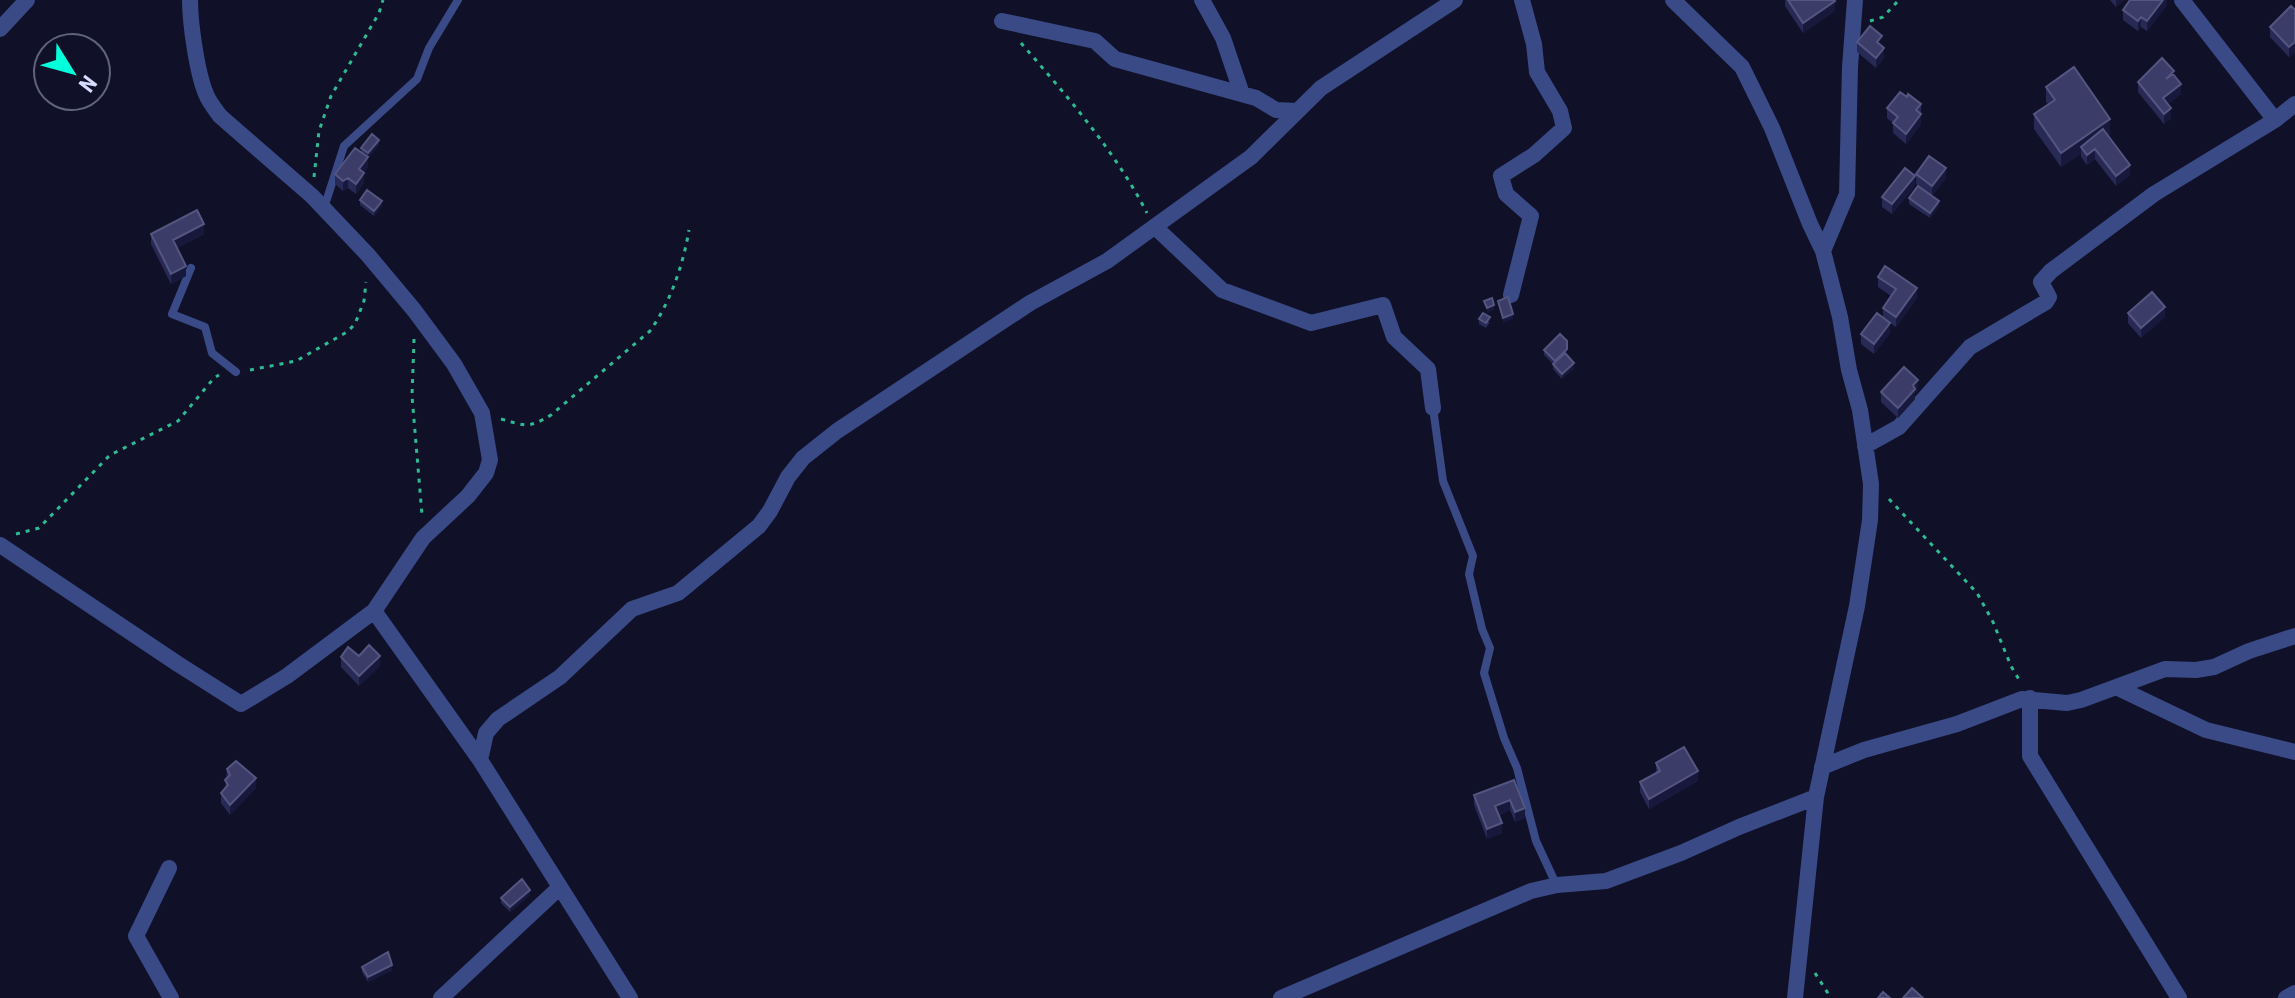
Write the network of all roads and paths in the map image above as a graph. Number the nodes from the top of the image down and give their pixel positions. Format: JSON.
{"nodes":[{"id":1,"x":27,"y":0,"type":"edge"},
{"id":2,"x":190,"y":0,"type":"edge"},
{"id":3,"x":383,"y":0,"type":"edge"},
{"id":4,"x":458,"y":0,"type":"edge"},
{"id":5,"x":1202,"y":0,"type":"edge"},
{"id":6,"x":1455,"y":0,"type":"edge"},
{"id":7,"x":1522,"y":0,"type":"edge"},
{"id":8,"x":1673,"y":0,"type":"edge"},
{"id":9,"x":1855,"y":0,"type":"edge"},
{"id":10,"x":1899,"y":0,"type":"edge"},
{"id":11,"x":2182,"y":0,"type":"edge"},
{"id":12,"x":1002,"y":21,"type":"dead end"},
{"id":13,"x":1854,"y":22,"type":"junction"},
{"id":14,"x":0,"y":29,"type":"edge"},
{"id":15,"x":1022,"y":44,"type":"dead end"},
{"id":16,"x":1242,"y":94,"type":"junction"},
{"id":17,"x":2295,"y":104,"type":"edge"},
{"id":18,"x":1297,"y":111,"type":"junction"},
{"id":19,"x":2275,"y":120,"type":"junction"},
{"id":20,"x":318,"y":202,"type":"junction"},
{"id":21,"x":1155,"y":227,"type":"junction"},
{"id":22,"x":689,"y":230,"type":"dead end"},
{"id":23,"x":1823,"y":251,"type":"junction"},
{"id":24,"x":368,"y":255,"type":"junction"},
{"id":25,"x":191,"y":268,"type":"dead end"},
{"id":26,"x":1511,"y":295,"type":"edge"},
{"id":27,"x":414,"y":310,"type":"junction"},
{"id":28,"x":236,"y":372,"type":"junction"},
{"id":29,"x":1433,"y":408,"type":"joint"},
{"id":30,"x":482,"y":413,"type":"junction"},
{"id":31,"x":1865,"y":446,"type":"junction"},
{"id":32,"x":1871,"y":484,"type":"junction"},
{"id":33,"x":15,"y":534,"type":"dead end"},
{"id":34,"x":423,"y":538,"type":"junction"},
{"id":35,"x":0,"y":545,"type":"edge"},
{"id":36,"x":374,"y":611,"type":"junction"},
{"id":37,"x":2295,"y":636,"type":"edge"},
{"id":38,"x":2116,"y":687,"type":"junction"},
{"id":39,"x":2030,"y":698,"type":"junction"},
{"id":40,"x":2295,"y":752,"type":"edge"},
{"id":41,"x":480,"y":760,"type":"junction"},
{"id":42,"x":1822,"y":767,"type":"junction"},
{"id":43,"x":1816,"y":797,"type":"junction"},
{"id":44,"x":169,"y":868,"type":"dead end"},
{"id":45,"x":1557,"y":885,"type":"junction"},
{"id":46,"x":559,"y":888,"type":"junction"},
{"id":47,"x":1799,"y":961,"type":"junction"},
{"id":48,"x":2295,"y":993,"type":"edge"},
{"id":49,"x":171,"y":998,"type":"edge"},
{"id":50,"x":441,"y":998,"type":"edge"},
{"id":51,"x":630,"y":998,"type":"edge"},
{"id":52,"x":1281,"y":998,"type":"edge"},
{"id":53,"x":1795,"y":998,"type":"edge"},
{"id":54,"x":1831,"y":998,"type":"edge"},
{"id":55,"x":2179,"y":998,"type":"edge"},
{"id":56,"x":2286,"y":998,"type":"edge"}],
"edges":[{"from":1,"to":14,"type":"street"},
{"from":2,"to":20,"type":"street"},
{"from":3,"to":20,"type":"path"},
{"from":4,"to":20,"type":"lane"},
{"from":5,"to":16,"type":"street"},
{"from":6,"to":18,"type":"street"},
{"from":7,"to":26,"type":"street"},
{"from":8,"to":23,"type":"street"},
{"from":9,"to":13,"type":"street"},
{"from":10,"to":13,"type":"path"},
{"from":11,"to":19,"type":"street"},
{"from":12,"to":16,"type":"street"},
{"from":13,"to":23,"type":"street"},
{"from":15,"to":21,"type":"path"},
{"from":16,"to":18,"type":"street"},
{"from":17,"to":19,"type":"street"},
{"from":18,"to":21,"type":"street"},
{"from":19,"to":31,"type":"street"},
{"from":20,"to":24,"type":"street"},
{"from":21,"to":29,"type":"street"},
{"from":21,"to":41,"type":"street"},
{"from":22,"to":30,"type":"path"},
{"from":23,"to":31,"type":"street"},
{"from":24,"to":27,"type":"street"},
{"from":24,"to":28,"type":"path"},
{"from":25,"to":28,"type":"lane"},
{"from":27,"to":30,"type":"street"},
{"from":27,"to":34,"type":"path"},
{"from":28,"to":33,"type":"path"},
{"from":29,"to":45,"type":"lane"},
{"from":30,"to":34,"type":"street"},
{"from":31,"to":32,"type":"street"},
{"from":32,"to":39,"type":"path"},
{"from":32,"to":42,"type":"street"},
{"from":34,"to":36,"type":"street"},
{"from":35,"to":36,"type":"street"},
{"from":36,"to":41,"type":"street"},
{"from":37,"to":38,"type":"street"},
{"from":38,"to":39,"type":"street"},
{"from":38,"to":40,"type":"street"},
{"from":39,"to":42,"type":"street"},
{"from":39,"to":55,"type":"street"},
{"from":41,"to":46,"type":"street"},
{"from":42,"to":43,"type":"street"},
{"from":43,"to":45,"type":"street"},
{"from":43,"to":47,"type":"street"},
{"from":44,"to":49,"type":"street"},
{"from":45,"to":52,"type":"street"},
{"from":46,"to":50,"type":"street"},
{"from":46,"to":51,"type":"street"},
{"from":47,"to":53,"type":"street"},
{"from":47,"to":54,"type":"path"},
{"from":48,"to":56,"type":"street"}]}
